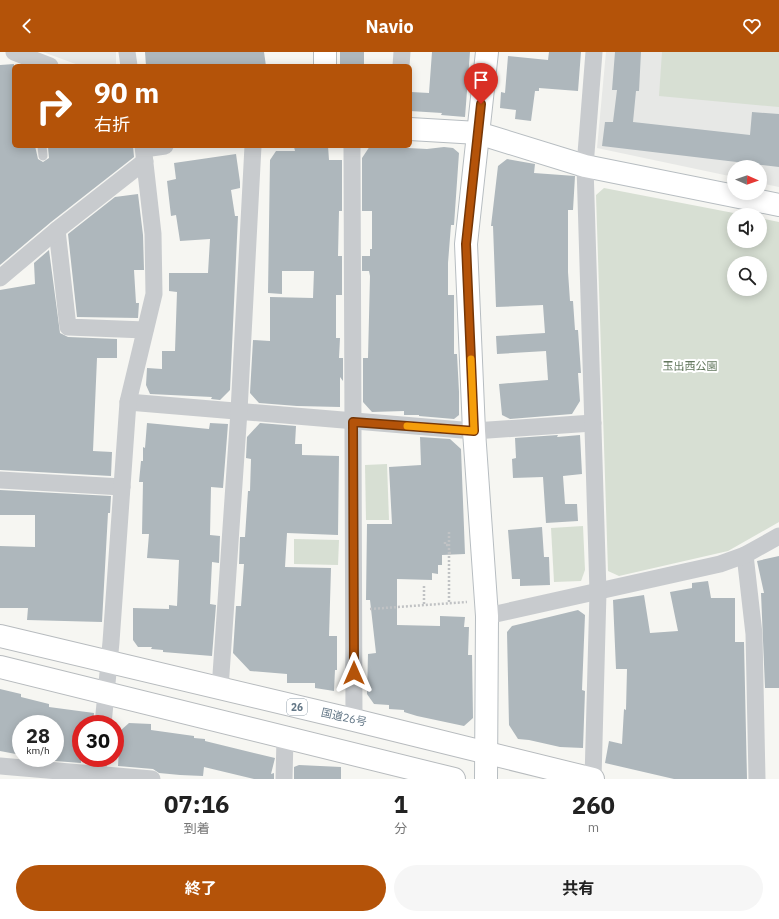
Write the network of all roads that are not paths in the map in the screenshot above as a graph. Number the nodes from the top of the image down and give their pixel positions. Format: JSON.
{"nodes":[{"id":1,"x":127,"y":52,"type":"edge"},
{"id":2,"x":325,"y":52,"type":"edge"},
{"id":3,"x":402,"y":52,"type":"edge"},
{"id":4,"x":487,"y":52,"type":"edge"},
{"id":5,"x":594,"y":52,"type":"edge"},
{"id":6,"x":22,"y":56,"type":"edge"},
{"id":7,"x":44,"y":64,"type":"edge"},
{"id":8,"x":128,"y":64,"type":"edge"},
{"id":9,"x":325,"y":64,"type":"edge"},
{"id":10,"x":401,"y":64,"type":"edge"},
{"id":11,"x":412,"y":129,"type":"edge"},
{"id":12,"x":478,"y":133,"type":"junction"},
{"id":13,"x":42,"y":148,"type":"edge"},
{"id":14,"x":158,"y":148,"type":"edge"},
{"id":15,"x":253,"y":148,"type":"edge"},
{"id":16,"x":352,"y":148,"type":"edge"},
{"id":17,"x":144,"y":152,"type":"edge"},
{"id":18,"x":43,"y":156,"type":"dead end"},
{"id":19,"x":585,"y":166,"type":"junction"},
{"id":20,"x":779,"y":205,"type":"edge"},
{"id":21,"x":57,"y":230,"type":"junction"},
{"id":22,"x":0,"y":278,"type":"edge"},
{"id":23,"x":145,"y":330,"type":"junction"},
{"id":24,"x":128,"y":402,"type":"junction"},
{"id":25,"x":239,"y":411,"type":"junction"},
{"id":26,"x":353,"y":422,"type":"junction"},
{"id":27,"x":593,"y":423,"type":"junction"},
{"id":28,"x":474,"y":431,"type":"junction"},
{"id":29,"x":0,"y":480,"type":"edge"},
{"id":30,"x":122,"y":487,"type":"junction"},
{"id":31,"x":779,"y":536,"type":"edge"},
{"id":32,"x":745,"y":556,"type":"junction"},
{"id":33,"x":598,"y":592,"type":"junction"},
{"id":34,"x":480,"y":609,"type":"junction"},
{"id":35,"x":0,"y":636,"type":"edge"},
{"id":36,"x":110,"y":662,"type":"junction"},
{"id":37,"x":0,"y":667,"type":"edge"},
{"id":38,"x":220,"y":689,"type":"junction"},
{"id":39,"x":106,"y":694,"type":"junction"},
{"id":40,"x":104,"y":715,"type":"edge"},
{"id":41,"x":354,"y":720,"type":"junction"},
{"id":42,"x":285,"y":738,"type":"junction"},
{"id":43,"x":487,"y":752,"type":"junction"},
{"id":44,"x":0,"y":766,"type":"edge"},
{"id":45,"x":98,"y":770,"type":"edge"},
{"id":46,"x":152,"y":779,"type":"edge"},
{"id":47,"x":284,"y":779,"type":"edge"},
{"id":48,"x":454,"y":779,"type":"edge"},
{"id":49,"x":486,"y":779,"type":"edge"},
{"id":50,"x":593,"y":779,"type":"edge"},
{"id":51,"x":757,"y":779,"type":"edge"}],
"edges":[{"from":1,"to":8,"type":"street"},
{"from":2,"to":9,"type":"main road"},
{"from":3,"to":10,"type":"street"},
{"from":4,"to":12,"type":"main road"},
{"from":5,"to":19,"type":"street"},
{"from":6,"to":7,"type":"street"},
{"from":11,"to":12,"type":"main road"},
{"from":12,"to":19,"type":"main road"},
{"from":12,"to":28,"type":"main road"},
{"from":13,"to":18,"type":"lane"},
{"from":14,"to":17,"type":"street"},
{"from":15,"to":25,"type":"street"},
{"from":16,"to":26,"type":"street"},
{"from":17,"to":21,"type":"street"},
{"from":17,"to":23,"type":"street"},
{"from":19,"to":20,"type":"main road"},
{"from":19,"to":27,"type":"street"},
{"from":21,"to":22,"type":"street"},
{"from":21,"to":23,"type":"street"},
{"from":23,"to":24,"type":"street"},
{"from":24,"to":25,"type":"street"},
{"from":24,"to":30,"type":"street"},
{"from":25,"to":26,"type":"street"},
{"from":25,"to":38,"type":"street"},
{"from":26,"to":28,"type":"street"},
{"from":26,"to":41,"type":"street"},
{"from":27,"to":28,"type":"street"},
{"from":27,"to":33,"type":"street"},
{"from":28,"to":34,"type":"main road"},
{"from":29,"to":30,"type":"street"},
{"from":30,"to":36,"type":"street"},
{"from":31,"to":32,"type":"street"},
{"from":32,"to":33,"type":"street"},
{"from":32,"to":51,"type":"street"},
{"from":33,"to":34,"type":"street"},
{"from":33,"to":50,"type":"street"},
{"from":34,"to":43,"type":"main road"},
{"from":35,"to":36,"type":"main road","name":"国道26号","number":"26"},
{"from":36,"to":38,"type":"main road","name":"国道26号","number":"26"},
{"from":36,"to":39,"type":"street"},
{"from":37,"to":39,"type":"main road"},
{"from":38,"to":41,"type":"main road","name":"国道26号","number":"26"},
{"from":39,"to":40,"type":"street"},
{"from":39,"to":42,"type":"main road"},
{"from":41,"to":43,"type":"main road","name":"国道26号","number":"26"},
{"from":42,"to":47,"type":"street"},
{"from":42,"to":48,"type":"main road"},
{"from":43,"to":49,"type":"main road"},
{"from":43,"to":50,"type":"main road","name":"国道26号","number":"26"},
{"from":44,"to":45,"type":"street"},
{"from":45,"to":46,"type":"street"}]}
